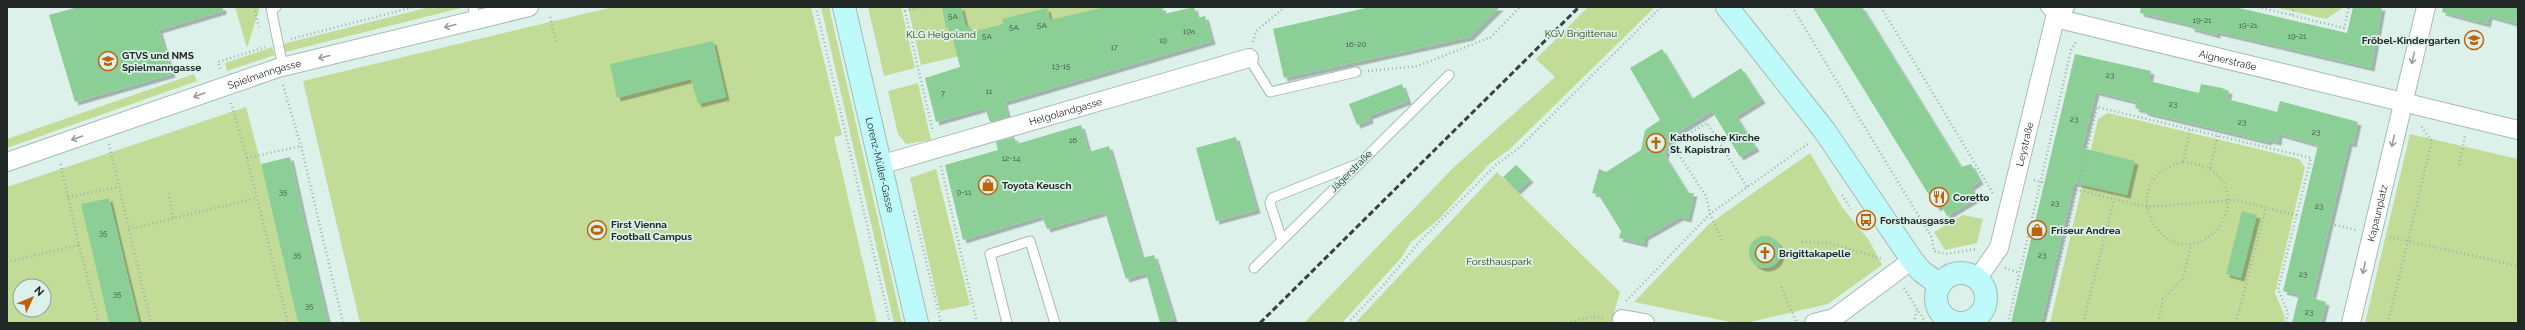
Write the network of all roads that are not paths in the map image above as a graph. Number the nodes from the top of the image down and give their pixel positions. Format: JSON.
{"nodes":[{"id":1,"x":276,"y":7,"type":"edge"},
{"id":2,"x":529,"y":7,"type":"edge"},
{"id":3,"x":844,"y":7,"type":"edge"},
{"id":4,"x":1727,"y":7,"type":"edge"},
{"id":5,"x":2426,"y":7,"type":"edge"},
{"id":6,"x":2055,"y":11,"type":"edge"},
{"id":7,"x":475,"y":13,"type":"edge"},
{"id":8,"x":1249,"y":58,"type":"joint"},
{"id":9,"x":281,"y":68,"type":"junction"},
{"id":10,"x":1356,"y":72,"type":"road end"},
{"id":11,"x":1449,"y":74,"type":"dead end"},
{"id":12,"x":2402,"y":103,"type":"junction"},
{"id":13,"x":2518,"y":130,"type":"edge"},
{"id":14,"x":7,"y":162,"type":"edge"},
{"id":15,"x":1358,"y":164,"type":"junction"},
{"id":16,"x":880,"y":165,"type":"junction"},
{"id":17,"x":1282,"y":240,"type":"junction"},
{"id":18,"x":1912,"y":260,"type":"junction"},
{"id":19,"x":1254,"y":268,"type":"dead end"},
{"id":20,"x":1977,"y":279,"type":"junction"},
{"id":21,"x":1940,"y":285,"type":"junction"},
{"id":22,"x":1622,"y":319,"type":"road end"},
{"id":23,"x":917,"y":323,"type":"edge"},
{"id":24,"x":1007,"y":323,"type":"edge"},
{"id":25,"x":1055,"y":323,"type":"edge"},
{"id":26,"x":1645,"y":323,"type":"edge"},
{"id":27,"x":1814,"y":323,"type":"edge"},
{"id":28,"x":1967,"y":323,"type":"edge"},
{"id":29,"x":2351,"y":323,"type":"edge"}],
"edges":[{"from":1,"to":9,"type":"lane"},
{"from":2,"to":7,"type":"street","name":"Spielmanngasse"},
{"from":3,"to":16,"type":"street","name":"Lorenz-Müller-Gasse"},
{"from":4,"to":18,"type":"street"},
{"from":5,"to":12,"type":"street","name":"Kapaunplatz","one_way":true},
{"from":6,"to":12,"type":"street","name":"Aignerstraße"},
{"from":6,"to":20,"type":"street","name":"Leystraße"},
{"from":7,"to":9,"type":"street","name":"Spielmanngasse","one_way":true},
{"from":8,"to":10,"type":"lane"},
{"from":8,"to":16,"type":"street","name":"Helgolandgasse"},
{"from":9,"to":14,"type":"street","name":"Spielmanngasse","one_way":true},
{"from":11,"to":15,"type":"lane","name":"Jägerstraße"},
{"from":12,"to":13,"type":"street"},
{"from":12,"to":29,"type":"street","name":"Kapaunplatz","one_way":true},
{"from":15,"to":17,"type":"lane","name":"Jägerstraße"},
{"from":15,"to":17,"type":"lane"},
{"from":16,"to":23,"type":"street","name":"Lorenz-Müller-Gasse"},
{"from":17,"to":19,"type":"lane","name":"Jägerstraße"},
{"from":18,"to":21,"type":"street"},
{"from":18,"to":27,"type":"street"},
{"from":20,"to":21,"type":"street"},
{"from":20,"to":28,"type":"street"},
{"from":21,"to":28,"type":"street"},
{"from":22,"to":26,"type":"street"},
{"from":24,"to":25,"type":"lane"}]}
